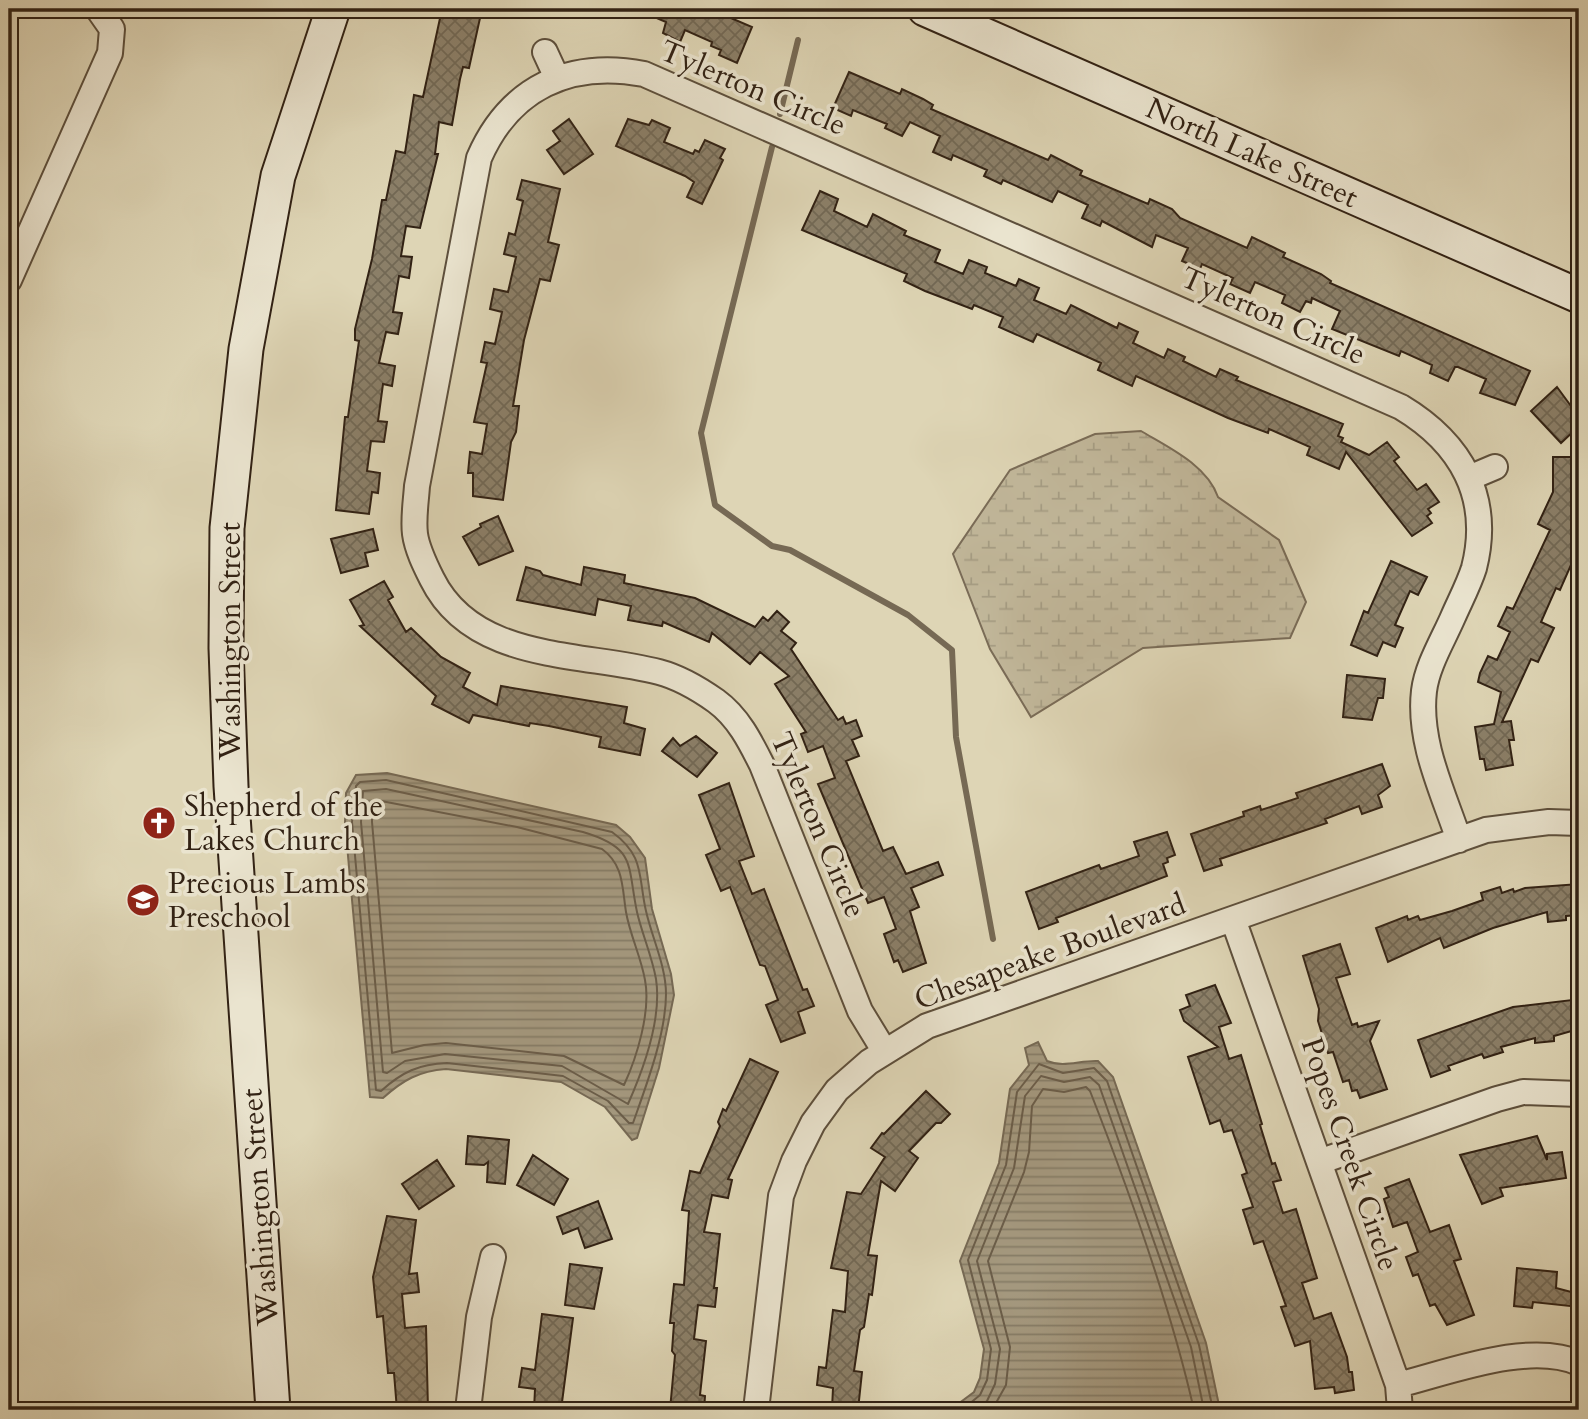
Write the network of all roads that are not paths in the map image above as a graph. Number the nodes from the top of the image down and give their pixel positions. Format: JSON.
{"nodes":[{"id":1,"x":334,"y":9,"type":"edge"},
{"id":2,"x":925,"y":9,"type":"edge"},
{"id":3,"x":102,"y":12,"type":"edge"},
{"id":4,"x":545,"y":52,"type":"dead end"},
{"id":5,"x":557,"y":78,"type":"junction"},
{"id":6,"x":9,"y":280,"type":"edge"},
{"id":7,"x":1579,"y":296,"type":"edge"},
{"id":8,"x":1494,"y":467,"type":"dead end"},
{"id":9,"x":1469,"y":478,"type":"junction"},
{"id":10,"x":1579,"y":823,"type":"edge"},
{"id":11,"x":1459,"y":840,"type":"junction"},
{"id":12,"x":1233,"y":919,"type":"junction"},
{"id":13,"x":885,"y":1052,"type":"junction"},
{"id":14,"x":1579,"y":1094,"type":"edge"},
{"id":15,"x":1319,"y":1161,"type":"junction"},
{"id":16,"x":493,"y":1257,"type":"dead end"},
{"id":17,"x":1579,"y":1363,"type":"edge"},
{"id":18,"x":1398,"y":1385,"type":"junction"},
{"id":19,"x":274,"y":1410,"type":"edge"},
{"id":20,"x":468,"y":1410,"type":"edge"},
{"id":21,"x":756,"y":1410,"type":"edge"},
{"id":22,"x":1400,"y":1410,"type":"edge"}],
"edges":[{"from":1,"to":19,"type":"main road","name":"Washington Street"},
{"from":2,"to":7,"type":"main road","name":"North Lake Street"},
{"from":3,"to":6,"type":"street"},
{"from":4,"to":5,"type":"street"},
{"from":5,"to":9,"type":"street","name":"Tylerton Circle"},
{"from":5,"to":13,"type":"street","name":"Tylerton Circle"},
{"from":8,"to":9,"type":"street"},
{"from":9,"to":11,"type":"street","name":"Tylerton Circle"},
{"from":10,"to":11,"type":"street","name":"Chesapeake Boulevard"},
{"from":11,"to":12,"type":"street","name":"Chesapeake Boulevard"},
{"from":12,"to":13,"type":"street","name":"Chesapeake Boulevard"},
{"from":12,"to":15,"type":"street","name":"Popes Creek Circle"},
{"from":13,"to":21,"type":"street","name":"Chesapeake Boulevard"},
{"from":14,"to":15,"type":"street"},
{"from":15,"to":18,"type":"street","name":"Popes Creek Circle"},
{"from":16,"to":20,"type":"street"},
{"from":17,"to":18,"type":"street"},
{"from":18,"to":22,"type":"street","name":"Popes Creek Circle"}]}
